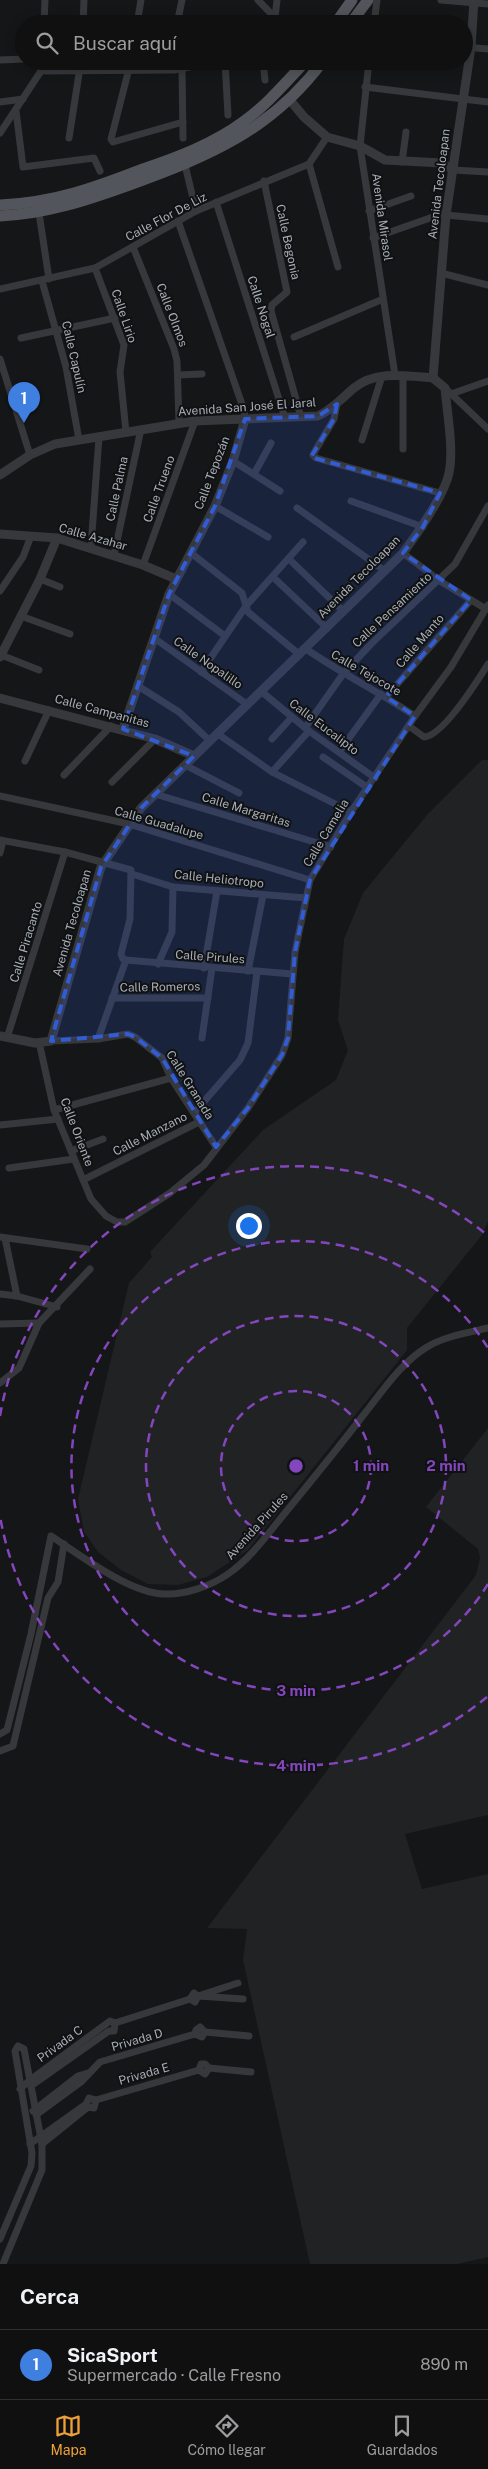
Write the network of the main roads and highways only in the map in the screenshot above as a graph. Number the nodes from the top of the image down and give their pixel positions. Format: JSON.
{"nodes":[{"id":1,"x":352,"y":0,"type":"edge"},
{"id":2,"x":368,"y":0,"type":"edge"},
{"id":3,"x":341,"y":15,"type":"edge"},
{"id":4,"x":357,"y":15,"type":"edge"},
{"id":5,"x":297,"y":70,"type":"edge"},
{"id":6,"x":314,"y":70,"type":"edge"},
{"id":7,"x":0,"y":205,"type":"edge"},
{"id":8,"x":0,"y":216,"type":"edge"}],
"edges":[{"from":1,"to":3,"type":"main road"},
{"from":2,"to":4,"type":"main road"},
{"from":5,"to":7,"type":"main road"},
{"from":6,"to":8,"type":"main road"}]}
